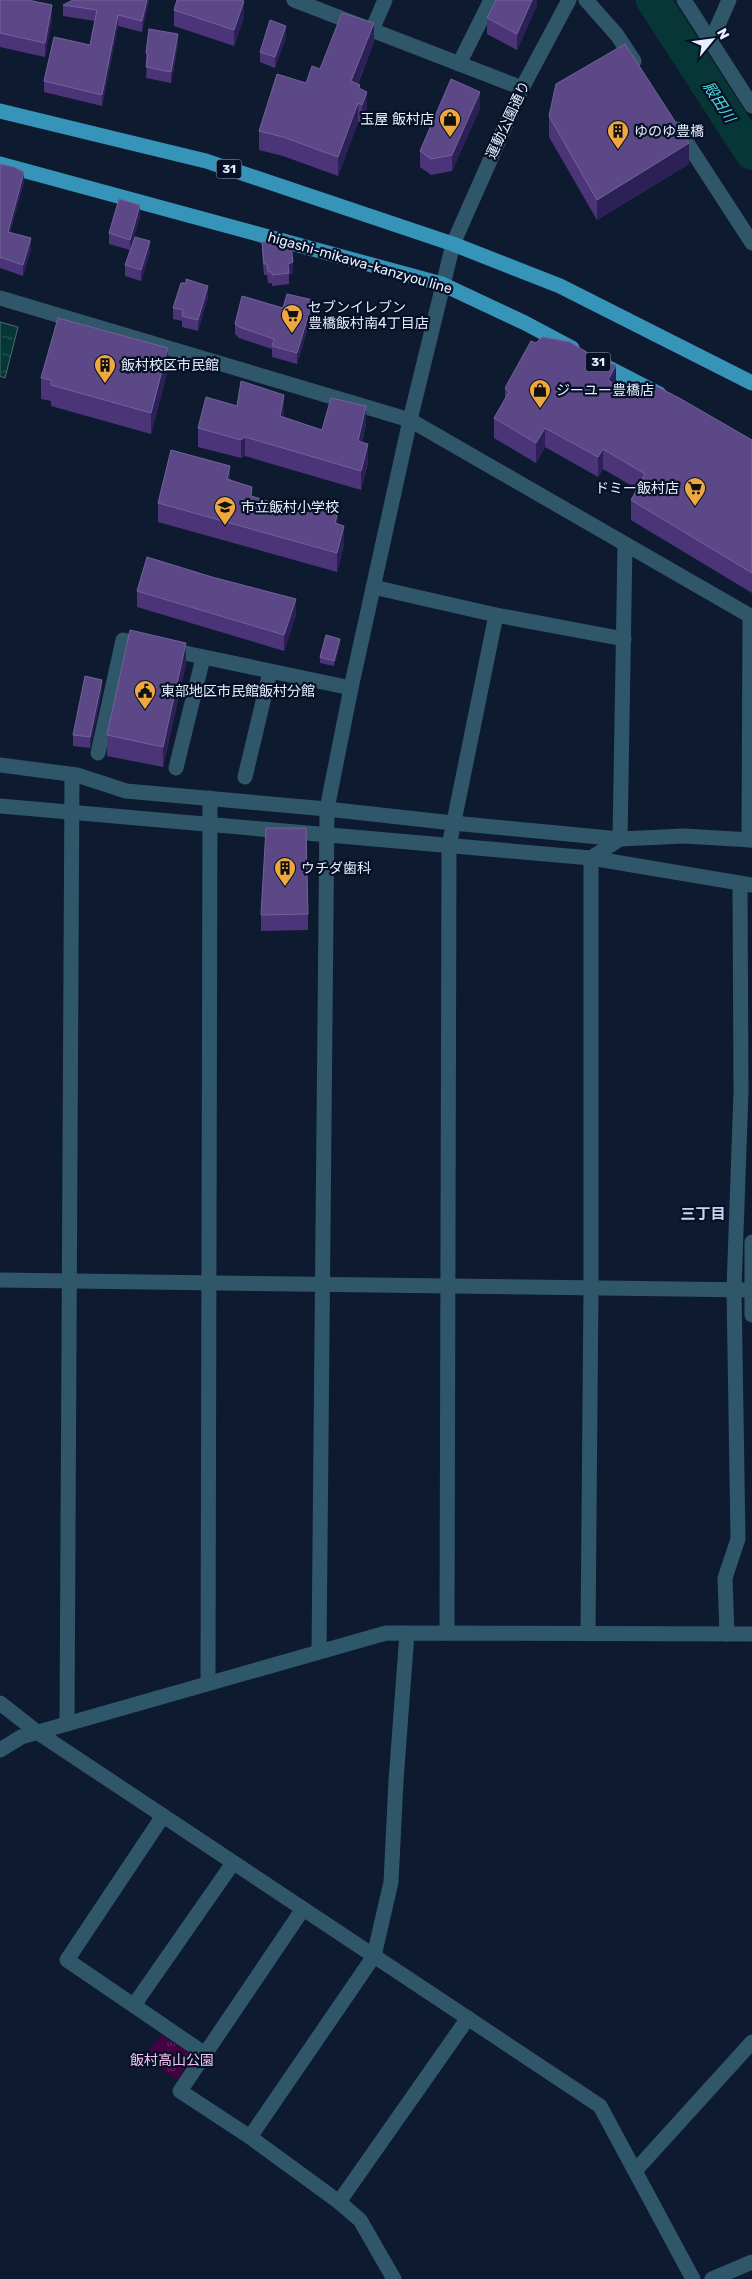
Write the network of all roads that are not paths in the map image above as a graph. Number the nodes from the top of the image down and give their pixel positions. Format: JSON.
{"nodes":[{"id":1,"x":294,"y":0,"type":"edge"},
{"id":2,"x":385,"y":0,"type":"edge"},
{"id":3,"x":491,"y":0,"type":"edge"},
{"id":4,"x":569,"y":0,"type":"edge"},
{"id":5,"x":586,"y":0,"type":"edge"},
{"id":6,"x":684,"y":0,"type":"edge"},
{"id":7,"x":729,"y":0,"type":"edge"},
{"id":8,"x":372,"y":30,"type":"junction"},
{"id":9,"x":711,"y":41,"type":"junction"},
{"id":10,"x":459,"y":64,"type":"junction"},
{"id":11,"x":644,"y":77,"type":"edge"},
{"id":12,"x":522,"y":88,"type":"junction"},
{"id":13,"x":752,"y":106,"type":"edge"},
{"id":14,"x":0,"y":111,"type":"edge"},
{"id":15,"x":671,"y":118,"type":"edge"},
{"id":16,"x":0,"y":164,"type":"edge"},
{"id":17,"x":752,"y":243,"type":"edge"},
{"id":18,"x":453,"y":244,"type":"junction"},
{"id":19,"x":442,"y":284,"type":"junction"},
{"id":20,"x":0,"y":298,"type":"edge"},
{"id":21,"x":752,"y":383,"type":"edge"},
{"id":22,"x":674,"y":402,"type":"edge"},
{"id":23,"x":410,"y":420,"type":"junction"},
{"id":24,"x":625,"y":544,"type":"junction"},
{"id":25,"x":373,"y":587,"type":"junction"},
{"id":26,"x":496,"y":614,"type":"junction"},
{"id":27,"x":751,"y":616,"type":"edge"},
{"id":28,"x":624,"y":639,"type":"junction"},
{"id":29,"x":202,"y":658,"type":"junction"},
{"id":30,"x":270,"y":672,"type":"junction"},
{"id":31,"x":351,"y":688,"type":"junction"},
{"id":32,"x":98,"y":753,"type":"dead end"},
{"id":33,"x":0,"y":765,"type":"edge"},
{"id":34,"x":176,"y":768,"type":"dead end"},
{"id":35,"x":72,"y":775,"type":"junction"},
{"id":36,"x":245,"y":777,"type":"dead end"},
{"id":37,"x":210,"y":798,"type":"junction"},
{"id":38,"x":0,"y":806,"type":"edge"},
{"id":39,"x":327,"y":808,"type":"junction"},
{"id":40,"x":72,"y":813,"type":"junction"},
{"id":41,"x":453,"y":823,"type":"junction"},
{"id":42,"x":210,"y":826,"type":"junction"},
{"id":43,"x":328,"y":836,"type":"junction"},
{"id":44,"x":620,"y":839,"type":"junction"},
{"id":45,"x":751,"y":840,"type":"edge"},
{"id":46,"x":449,"y":846,"type":"junction"},
{"id":47,"x":591,"y":858,"type":"junction"},
{"id":48,"x":746,"y":884,"type":"edge"},
{"id":49,"x":746,"y":1092,"type":"edge"},
{"id":50,"x":752,"y":1242,"type":"edge"},
{"id":51,"x":0,"y":1280,"type":"edge"},
{"id":52,"x":71,"y":1281,"type":"junction"},
{"id":53,"x":209,"y":1283,"type":"junction"},
{"id":54,"x":322,"y":1285,"type":"junction"},
{"id":55,"x":446,"y":1286,"type":"junction"},
{"id":56,"x":591,"y":1288,"type":"junction"},
{"id":57,"x":734,"y":1290,"type":"junction"},
{"id":58,"x":752,"y":1290,"type":"edge"},
{"id":59,"x":752,"y":1315,"type":"edge"},
{"id":60,"x":407,"y":1633,"type":"junction"},
{"id":61,"x":447,"y":1633,"type":"junction"},
{"id":62,"x":588,"y":1633,"type":"junction"},
{"id":63,"x":727,"y":1634,"type":"junction"},
{"id":64,"x":752,"y":1634,"type":"edge"},
{"id":65,"x":319,"y":1652,"type":"junction"},
{"id":66,"x":208,"y":1683,"type":"junction"},
{"id":67,"x":0,"y":1703,"type":"edge"},
{"id":68,"x":67,"y":1724,"type":"junction"},
{"id":69,"x":37,"y":1732,"type":"junction"},
{"id":70,"x":0,"y":1750,"type":"edge"},
{"id":71,"x":164,"y":1816,"type":"junction"},
{"id":72,"x":233,"y":1863,"type":"junction"},
{"id":73,"x":303,"y":1909,"type":"junction"},
{"id":74,"x":374,"y":1956,"type":"junction"},
{"id":75,"x":134,"y":2005,"type":"junction"},
{"id":76,"x":468,"y":2018,"type":"junction"},
{"id":77,"x":752,"y":2042,"type":"edge"},
{"id":78,"x":205,"y":2054,"type":"junction"},
{"id":79,"x":250,"y":2137,"type":"junction"},
{"id":80,"x":635,"y":2171,"type":"junction"},
{"id":81,"x":339,"y":2202,"type":"junction"},
{"id":82,"x":752,"y":2262,"type":"edge"},
{"id":83,"x":394,"y":2279,"type":"edge"},
{"id":84,"x":693,"y":2279,"type":"edge"},
{"id":85,"x":712,"y":2279,"type":"edge"}],
"edges":[{"from":1,"to":8,"type":"street"},
{"from":2,"to":8,"type":"street"},
{"from":3,"to":10,"type":"street"},
{"from":4,"to":12,"type":"street","name":"運動公園通り"},
{"from":5,"to":11,"type":"street"},
{"from":6,"to":9,"type":"street"},
{"from":7,"to":9,"type":"street"},
{"from":8,"to":10,"type":"street"},
{"from":9,"to":13,"type":"street"},
{"from":10,"to":12,"type":"street"},
{"from":12,"to":18,"type":"street","name":"運動公園通り"},
{"from":14,"to":18,"type":"main road","number":"31"},
{"from":15,"to":17,"type":"street"},
{"from":16,"to":19,"type":"main road","name":"higashi-mikawa-kanzyou line","number":"31"},
{"from":18,"to":19,"type":"street","name":"運動公園通り"},
{"from":18,"to":21,"type":"main road","number":"31"},
{"from":19,"to":22,"type":"main road","name":"higashi-mikawa-kanzyou line","number":"31"},
{"from":19,"to":23,"type":"street","name":"運動公園通り"},
{"from":20,"to":23,"type":"street"},
{"from":23,"to":24,"type":"street"},
{"from":23,"to":25,"type":"street","name":"運動公園通り"},
{"from":24,"to":27,"type":"street"},
{"from":24,"to":28,"type":"street"},
{"from":25,"to":26,"type":"street"},
{"from":25,"to":31,"type":"street","name":"運動公園通り"},
{"from":26,"to":28,"type":"street"},
{"from":26,"to":41,"type":"street"},
{"from":27,"to":45,"type":"street"},
{"from":28,"to":44,"type":"street"},
{"from":29,"to":30,"type":"street"},
{"from":29,"to":32,"type":"street"},
{"from":29,"to":34,"type":"street"},
{"from":30,"to":31,"type":"street"},
{"from":30,"to":36,"type":"street"},
{"from":31,"to":39,"type":"street","name":"運動公園通り"},
{"from":33,"to":35,"type":"street"},
{"from":35,"to":37,"type":"street"},
{"from":35,"to":40,"type":"street"},
{"from":37,"to":39,"type":"street"},
{"from":37,"to":42,"type":"street"},
{"from":38,"to":40,"type":"street"},
{"from":39,"to":41,"type":"street"},
{"from":39,"to":43,"type":"street","name":"運動公園通り"},
{"from":40,"to":42,"type":"street"},
{"from":40,"to":52,"type":"street"},
{"from":41,"to":44,"type":"street"},
{"from":41,"to":46,"type":"street"},
{"from":42,"to":43,"type":"street"},
{"from":42,"to":53,"type":"street"},
{"from":43,"to":46,"type":"street"},
{"from":43,"to":54,"type":"street","name":"運動公園通り"},
{"from":44,"to":45,"type":"street"},
{"from":44,"to":47,"type":"street"},
{"from":46,"to":47,"type":"street"},
{"from":46,"to":55,"type":"street"},
{"from":47,"to":48,"type":"street"},
{"from":47,"to":56,"type":"street"},
{"from":48,"to":49,"type":"street"},
{"from":49,"to":57,"type":"street"},
{"from":50,"to":58,"type":"street"},
{"from":51,"to":52,"type":"street"},
{"from":52,"to":53,"type":"street"},
{"from":52,"to":68,"type":"street"},
{"from":53,"to":54,"type":"street"},
{"from":53,"to":66,"type":"street"},
{"from":54,"to":55,"type":"street"},
{"from":54,"to":65,"type":"street","name":"運動公園通り"},
{"from":55,"to":56,"type":"street"},
{"from":55,"to":61,"type":"street"},
{"from":56,"to":57,"type":"street"},
{"from":56,"to":62,"type":"street"},
{"from":57,"to":58,"type":"street"},
{"from":57,"to":63,"type":"street"},
{"from":58,"to":59,"type":"street"},
{"from":60,"to":61,"type":"street"},
{"from":60,"to":65,"type":"street"},
{"from":60,"to":74,"type":"street"},
{"from":61,"to":62,"type":"street"},
{"from":62,"to":63,"type":"street"},
{"from":63,"to":64,"type":"street"},
{"from":65,"to":66,"type":"street"},
{"from":66,"to":68,"type":"street"},
{"from":67,"to":69,"type":"street"},
{"from":68,"to":69,"type":"street"},
{"from":69,"to":70,"type":"street"},
{"from":69,"to":71,"type":"street"},
{"from":71,"to":72,"type":"street"},
{"from":71,"to":75,"type":"street"},
{"from":72,"to":73,"type":"street"},
{"from":72,"to":75,"type":"street"},
{"from":73,"to":74,"type":"street"},
{"from":73,"to":78,"type":"street"},
{"from":74,"to":76,"type":"street"},
{"from":74,"to":79,"type":"street"},
{"from":75,"to":78,"type":"street"},
{"from":76,"to":80,"type":"street"},
{"from":76,"to":81,"type":"street"},
{"from":77,"to":80,"type":"street"},
{"from":78,"to":79,"type":"street"},
{"from":79,"to":81,"type":"street"},
{"from":80,"to":84,"type":"street"},
{"from":81,"to":83,"type":"street"},
{"from":82,"to":85,"type":"street"}]}
